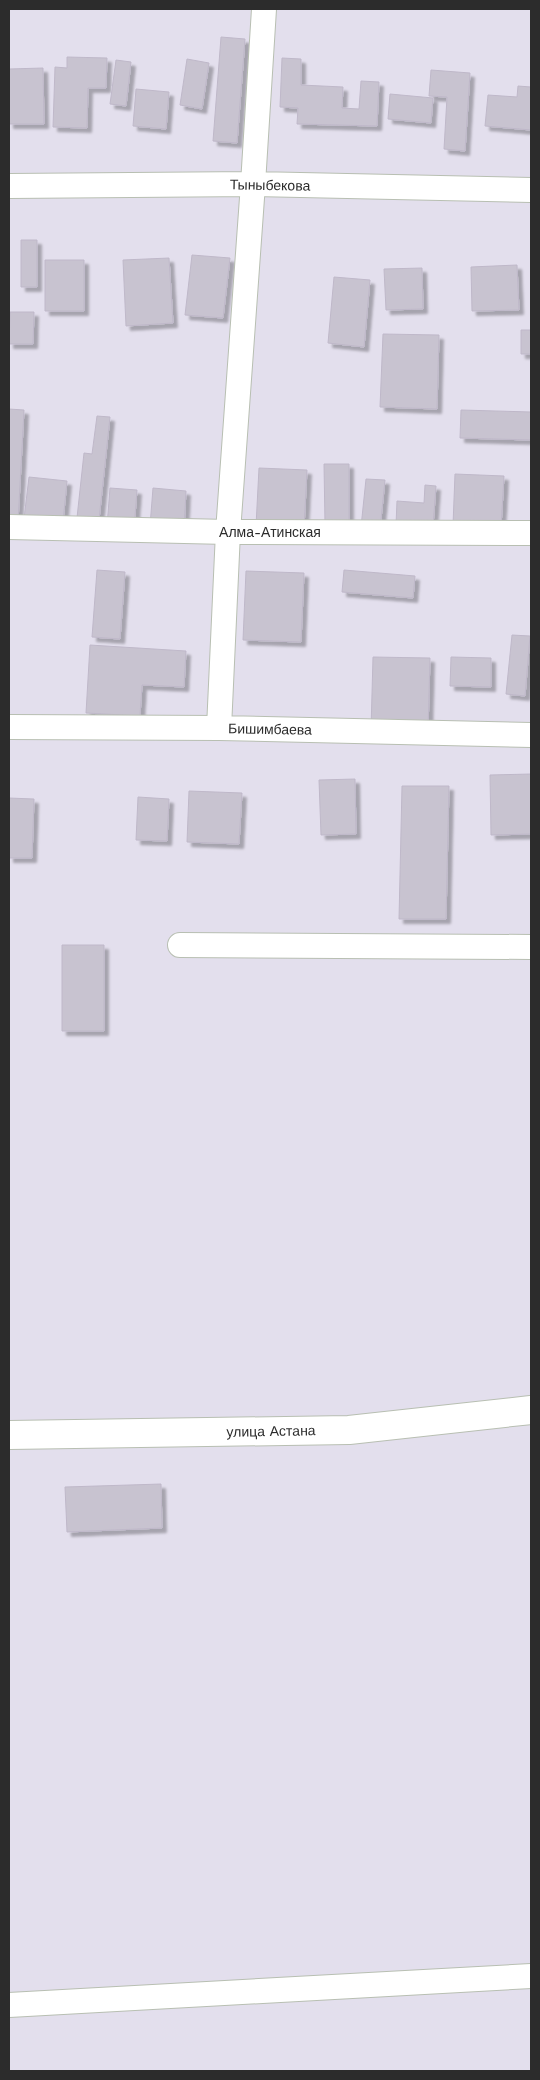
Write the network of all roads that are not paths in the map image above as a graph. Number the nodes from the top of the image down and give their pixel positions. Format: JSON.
{"nodes":[{"id":1,"x":264,"y":9,"type":"edge"},
{"id":2,"x":253,"y":184,"type":"junction"},
{"id":3,"x":9,"y":186,"type":"edge"},
{"id":4,"x":531,"y":190,"type":"edge"},
{"id":5,"x":9,"y":527,"type":"edge"},
{"id":6,"x":228,"y":532,"type":"junction"},
{"id":7,"x":531,"y":533,"type":"edge"},
{"id":8,"x":9,"y":728,"type":"edge"},
{"id":9,"x":219,"y":728,"type":"junction"},
{"id":10,"x":531,"y":735,"type":"edge"},
{"id":11,"x":180,"y":945,"type":"dead end"},
{"id":12,"x":531,"y":947,"type":"edge"},
{"id":13,"x":531,"y":1410,"type":"edge"},
{"id":14,"x":9,"y":1435,"type":"edge"},
{"id":15,"x":531,"y":1976,"type":"edge"},
{"id":16,"x":9,"y":2005,"type":"edge"}],
"edges":[{"from":1,"to":2,"type":"street"},
{"from":2,"to":3,"type":"street","name":"Тыныбекова"},
{"from":2,"to":4,"type":"street","name":"Тыныбекова"},
{"from":2,"to":6,"type":"street"},
{"from":5,"to":6,"type":"street","name":"Алма-Атинская"},
{"from":6,"to":7,"type":"street","name":"Алма-Атинская"},
{"from":6,"to":9,"type":"street"},
{"from":8,"to":9,"type":"street","name":"Бишимбаева"},
{"from":9,"to":10,"type":"street","name":"Бишимбаева"},
{"from":11,"to":12,"type":"street"},
{"from":13,"to":14,"type":"main road","name":"улица Астана"},
{"from":15,"to":16,"type":"street"}]}
